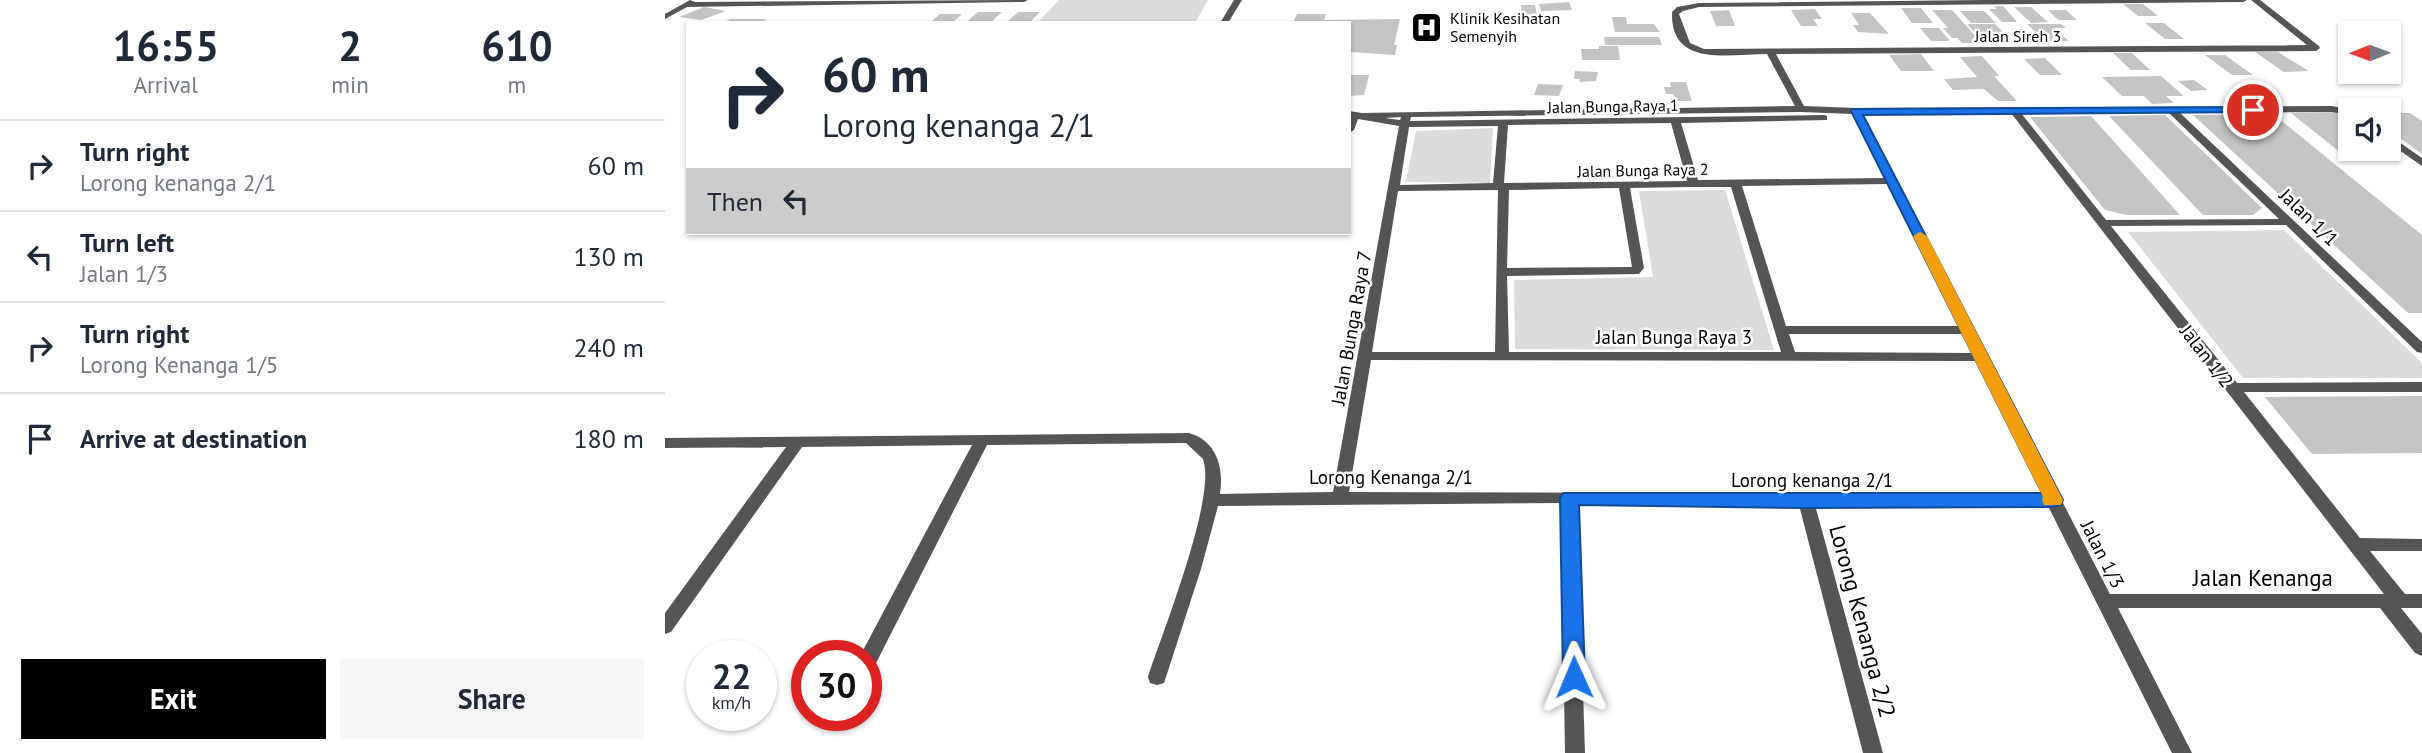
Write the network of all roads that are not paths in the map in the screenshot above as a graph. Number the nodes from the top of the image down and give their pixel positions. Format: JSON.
{"nodes":[{"id":1,"x":694,"y":0,"type":"edge"},
{"id":2,"x":1024,"y":0,"type":"edge"},
{"id":3,"x":1238,"y":0,"type":"edge"},
{"id":4,"x":2243,"y":0,"type":"edge"},
{"id":5,"x":2255,"y":0,"type":"edge"},
{"id":6,"x":1857,"y":2,"type":"edge"},
{"id":7,"x":685,"y":5,"type":"junction"},
{"id":8,"x":665,"y":17,"type":"edge"},
{"id":9,"x":1225,"y":21,"type":"edge"},
{"id":10,"x":1770,"y":52,"type":"junction"},
{"id":11,"x":1801,"y":108,"type":"junction"},
{"id":12,"x":2172,"y":110,"type":"junction"},
{"id":13,"x":2338,"y":110,"type":"edge"},
{"id":14,"x":2014,"y":111,"type":"junction"},
{"id":15,"x":1357,"y":114,"type":"edge"},
{"id":16,"x":1858,"y":115,"type":"junction"},
{"id":17,"x":1406,"y":119,"type":"junction"},
{"id":18,"x":1675,"y":121,"type":"junction"},
{"id":19,"x":1503,"y":123,"type":"junction"},
{"id":20,"x":2401,"y":147,"type":"edge"},
{"id":21,"x":2422,"y":163,"type":"edge"},
{"id":22,"x":1892,"y":181,"type":"junction"},
{"id":23,"x":1694,"y":185,"type":"junction"},
{"id":24,"x":1736,"y":185,"type":"junction"},
{"id":25,"x":1624,"y":186,"type":"junction"},
{"id":26,"x":1501,"y":187,"type":"junction"},
{"id":27,"x":1394,"y":188,"type":"junction"},
{"id":28,"x":2288,"y":222,"type":"junction"},
{"id":29,"x":2102,"y":223,"type":"junction"},
{"id":30,"x":1501,"y":272,"type":"junction"},
{"id":31,"x":1780,"y":330,"type":"junction"},
{"id":32,"x":1968,"y":330,"type":"junction"},
{"id":33,"x":2422,"y":349,"type":"edge"},
{"id":34,"x":1366,"y":356,"type":"junction"},
{"id":35,"x":1502,"y":356,"type":"junction"},
{"id":36,"x":1789,"y":356,"type":"junction"},
{"id":37,"x":1982,"y":357,"type":"junction"},
{"id":38,"x":2232,"y":387,"type":"junction"},
{"id":39,"x":2422,"y":387,"type":"edge"},
{"id":40,"x":982,"y":440,"type":"junction"},
{"id":41,"x":798,"y":442,"type":"junction"},
{"id":42,"x":665,"y":443,"type":"edge"},
{"id":43,"x":1340,"y":497,"type":"junction"},
{"id":44,"x":1569,"y":498,"type":"junction"},
{"id":45,"x":1212,"y":500,"type":"junction"},
{"id":46,"x":2054,"y":500,"type":"junction"},
{"id":47,"x":1806,"y":501,"type":"junction"},
{"id":48,"x":2355,"y":544,"type":"junction"},
{"id":49,"x":2422,"y":545,"type":"edge"},
{"id":50,"x":2105,"y":601,"type":"junction"},
{"id":51,"x":2393,"y":601,"type":"junction"},
{"id":52,"x":2422,"y":601,"type":"edge"},
{"id":53,"x":665,"y":627,"type":"edge"},
{"id":54,"x":878,"y":640,"type":"edge"},
{"id":55,"x":2422,"y":648,"type":"edge"},
{"id":56,"x":1157,"y":677,"type":"dead end"},
{"id":57,"x":1575,"y":753,"type":"edge"},
{"id":58,"x":1873,"y":753,"type":"edge"},
{"id":59,"x":2182,"y":753,"type":"edge"}],
"edges":[{"from":1,"to":7,"type":"street"},
{"from":2,"to":7,"type":"street"},
{"from":3,"to":9,"type":"street"},
{"from":4,"to":6,"type":"street"},
{"from":5,"to":10,"type":"street","name":"Jalan Sireh 3"},
{"from":6,"to":10,"type":"street","name":"Jalan Sireh 3"},
{"from":7,"to":8,"type":"street"},
{"from":10,"to":11,"type":"street"},
{"from":11,"to":16,"type":"street"},
{"from":11,"to":17,"type":"street"},
{"from":12,"to":13,"type":"street"},
{"from":12,"to":14,"type":"street"},
{"from":12,"to":28,"type":"street","name":"Jalan 1/1"},
{"from":14,"to":16,"type":"street"},
{"from":14,"to":29,"type":"street","name":"Jalan 1/2"},
{"from":15,"to":17,"type":"street","name":"Jalan Bunga Raya 1"},
{"from":16,"to":18,"type":"street","name":"Jalan Bunga Raya 1"},
{"from":16,"to":22,"type":"street","name":"Jalan 1/3"},
{"from":17,"to":19,"type":"street","name":"Jalan Bunga Raya 1"},
{"from":17,"to":27,"type":"street","name":"Jalan Bunga Raya 7"},
{"from":18,"to":19,"type":"street","name":"Jalan Bunga Raya 1"},
{"from":18,"to":23,"type":"street"},
{"from":19,"to":26,"type":"street"},
{"from":20,"to":21,"type":"street"},
{"from":22,"to":24,"type":"street","name":"Jalan Bunga Raya 2"},
{"from":22,"to":32,"type":"street","name":"Jalan 1/3"},
{"from":23,"to":24,"type":"street","name":"Jalan Bunga Raya 2"},
{"from":23,"to":25,"type":"street","name":"Jalan Bunga Raya 2"},
{"from":24,"to":31,"type":"street"},
{"from":25,"to":26,"type":"street","name":"Jalan Bunga Raya 2"},
{"from":25,"to":30,"type":"street"},
{"from":26,"to":27,"type":"street","name":"Jalan Bunga Raya 2"},
{"from":26,"to":30,"type":"street"},
{"from":27,"to":34,"type":"street","name":"Jalan Bunga Raya 7"},
{"from":28,"to":29,"type":"street"},
{"from":28,"to":33,"type":"street","name":"Jalan 1/1"},
{"from":29,"to":38,"type":"street","name":"Jalan 1/2"},
{"from":30,"to":35,"type":"street"},
{"from":31,"to":32,"type":"street"},
{"from":31,"to":36,"type":"street"},
{"from":32,"to":37,"type":"street","name":"Jalan 1/3"},
{"from":34,"to":35,"type":"street","name":"Jalan Bunga Raya 3"},
{"from":34,"to":43,"type":"street","name":"Jalan Bunga Raya 7"},
{"from":35,"to":36,"type":"street","name":"Jalan Bunga Raya 3"},
{"from":36,"to":37,"type":"street","name":"Jalan Bunga Raya 3"},
{"from":37,"to":46,"type":"street","name":"Jalan 1/3"},
{"from":38,"to":39,"type":"street"},
{"from":38,"to":48,"type":"street","name":"Jalan 1/2"},
{"from":40,"to":41,"type":"street"},
{"from":40,"to":45,"type":"street"},
{"from":40,"to":54,"type":"street"},
{"from":41,"to":42,"type":"street"},
{"from":41,"to":53,"type":"street"},
{"from":43,"to":44,"type":"street","name":"Lorong Kenanga 2/1"},
{"from":43,"to":45,"type":"street","name":"Lorong Kenanga 2/1"},
{"from":44,"to":47,"type":"street","name":"Lorong kenanga 2/1"},
{"from":44,"to":57,"type":"street"},
{"from":45,"to":56,"type":"street"},
{"from":46,"to":47,"type":"street","name":"Lorong kenanga 2/1"},
{"from":46,"to":50,"type":"street","name":"Jalan 1/3"},
{"from":47,"to":58,"type":"street","name":"Lorong Kenanga 2/2"},
{"from":48,"to":49,"type":"street"},
{"from":48,"to":51,"type":"street","name":"Jalan 1/2"},
{"from":50,"to":51,"type":"street","name":"Jalan Kenanga"},
{"from":50,"to":59,"type":"street","name":"Jalan 1/3"},
{"from":51,"to":52,"type":"street","name":"Jalan Kenanga"},
{"from":51,"to":55,"type":"street","name":"Jalan 1/2"}]}
